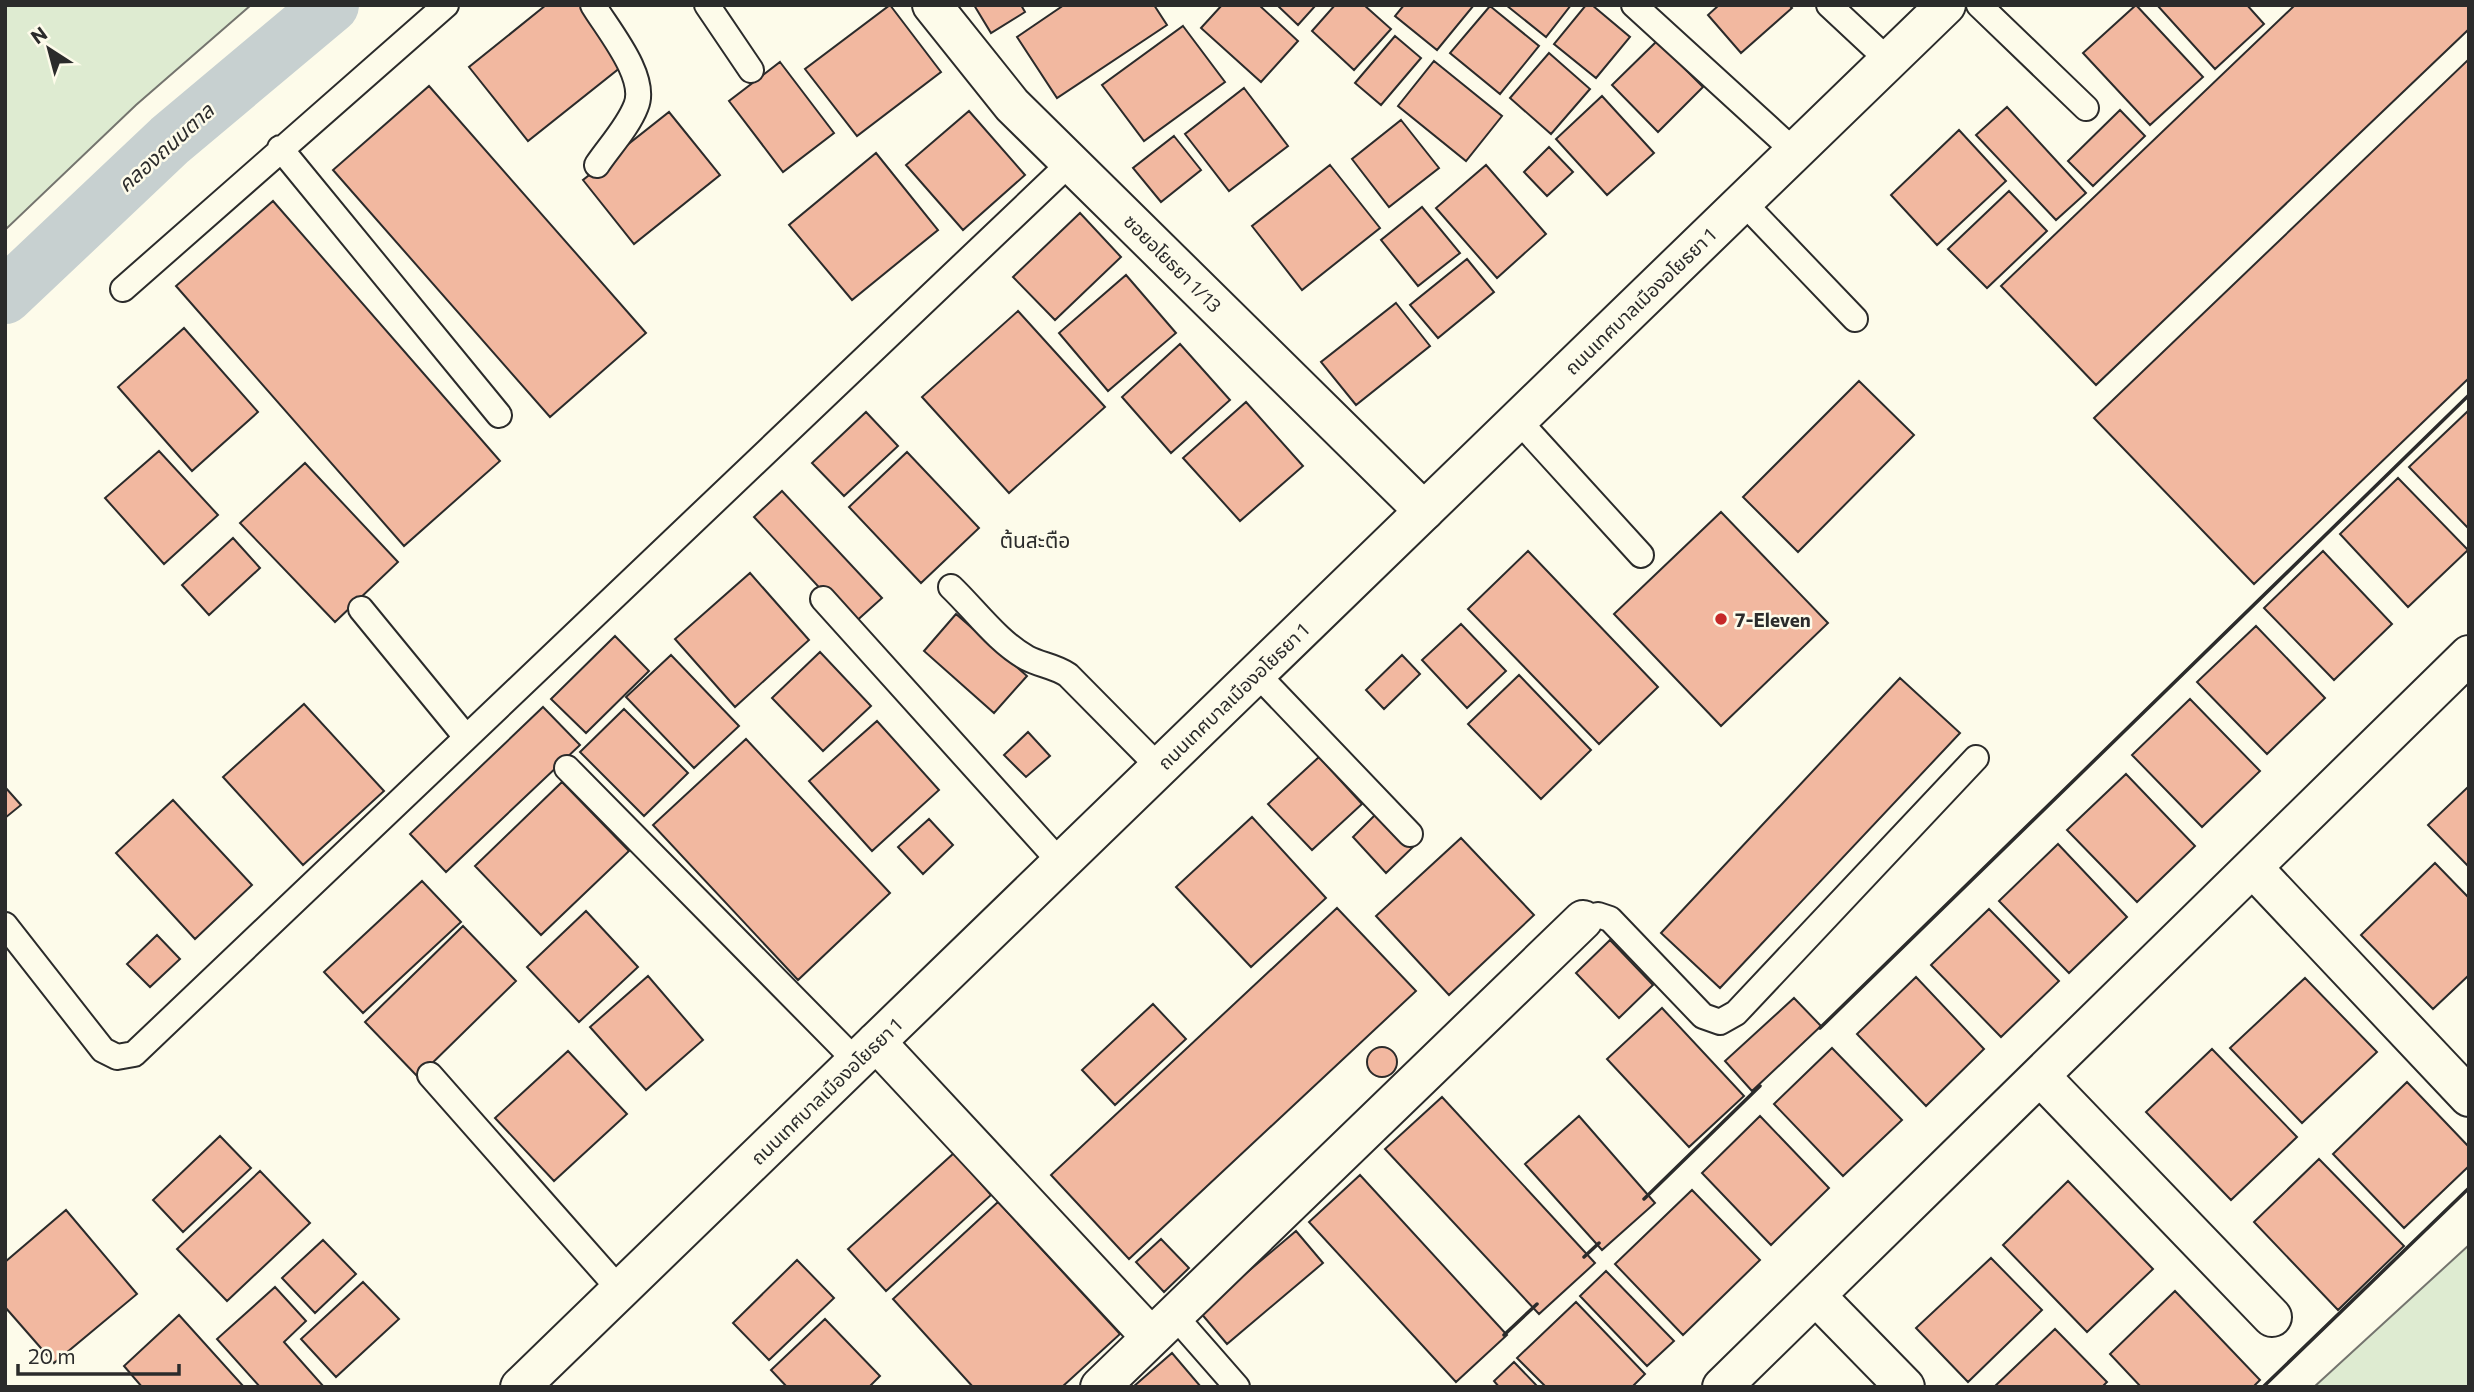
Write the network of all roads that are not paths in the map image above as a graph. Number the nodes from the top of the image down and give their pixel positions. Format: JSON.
{"nodes":[{"id":1,"x":446,"y":5,"type":"edge"},
{"id":2,"x":593,"y":5,"type":"edge"},
{"id":3,"x":707,"y":5,"type":"edge"},
{"id":4,"x":932,"y":5,"type":"edge"},
{"id":5,"x":1634,"y":5,"type":"edge"},
{"id":6,"x":1829,"y":5,"type":"edge"},
{"id":7,"x":1946,"y":5,"type":"edge"},
{"id":8,"x":1979,"y":5,"type":"edge"},
{"id":9,"x":1889,"y":61,"type":"junction"},
{"id":10,"x":751,"y":70,"type":"dead end"},
{"id":11,"x":2086,"y":108,"type":"dead end"},
{"id":12,"x":281,"y":148,"type":"junction"},
{"id":13,"x":1795,"y":152,"type":"junction"},
{"id":14,"x":1071,"y":162,"type":"junction"},
{"id":15,"x":597,"y":165,"type":"dead end"},
{"id":16,"x":1743,"y":201,"type":"junction"},
{"id":17,"x":123,"y":289,"type":"dead end"},
{"id":18,"x":1855,"y":319,"type":"dead end"},
{"id":19,"x":499,"y":415,"type":"dead end"},
{"id":20,"x":1518,"y":420,"type":"junction"},
{"id":21,"x":1424,"y":511,"type":"junction"},
{"id":22,"x":1641,"y":555,"type":"dead end"},
{"id":23,"x":951,"y":587,"type":"dead end"},
{"id":24,"x":823,"y":599,"type":"dead end"},
{"id":25,"x":361,"y":609,"type":"dead end"},
{"id":26,"x":2469,"y":655,"type":"edge"},
{"id":27,"x":1256,"y":674,"type":"junction"},
{"id":28,"x":466,"y":737,"type":"junction"},
{"id":29,"x":1976,"y":758,"type":"dead end"},
{"id":30,"x":567,"y":768,"type":"dead end"},
{"id":31,"x":1160,"y":768,"type":"junction"},
{"id":32,"x":1410,"y":834,"type":"dead end"},
{"id":33,"x":1062,"y":863,"type":"junction"},
{"id":34,"x":2253,"y":868,"type":"junction"},
{"id":35,"x":1583,"y":920,"type":"joint"},
{"id":36,"x":5,"y":925,"type":"edge"},
{"id":37,"x":866,"y":1052,"type":"junction"},
{"id":38,"x":430,"y":1075,"type":"dead end"},
{"id":39,"x":2041,"y":1077,"type":"junction"},
{"id":40,"x":2469,"y":1097,"type":"edge"},
{"id":41,"x":620,"y":1290,"type":"junction"},
{"id":42,"x":1817,"y":1297,"type":"junction"},
{"id":43,"x":2272,"y":1317,"type":"dead end"},
{"id":44,"x":1163,"y":1325,"type":"junction"},
{"id":45,"x":520,"y":1387,"type":"edge"},
{"id":46,"x":1100,"y":1387,"type":"edge"},
{"id":47,"x":1237,"y":1387,"type":"edge"},
{"id":48,"x":1722,"y":1387,"type":"edge"},
{"id":49,"x":1905,"y":1387,"type":"edge"}],
"edges":[{"from":1,"to":12,"type":"lane"},
{"from":2,"to":15,"type":"lane"},
{"from":3,"to":10,"type":"lane"},
{"from":4,"to":14,"type":"street","name":"ซอยอโยธยา 1/13"},
{"from":5,"to":13,"type":"lane"},
{"from":6,"to":9,"type":"lane"},
{"from":7,"to":9,"type":"street","name":"ถนนเทศบาลเมืองอโยธยา 1"},
{"from":8,"to":11,"type":"lane"},
{"from":9,"to":13,"type":"street","name":"ถนนเทศบาลเมืองอโยธยา 1"},
{"from":12,"to":17,"type":"lane"},
{"from":12,"to":19,"type":"lane"},
{"from":13,"to":16,"type":"street","name":"ถนนเทศบาลเมืองอโยธยา 1"},
{"from":14,"to":21,"type":"street","name":"ซอยอโยธยา 1/13"},
{"from":14,"to":28,"type":"lane"},
{"from":16,"to":18,"type":"lane"},
{"from":16,"to":20,"type":"street","name":"ถนนเทศบาลเมืองอโยธยา 1"},
{"from":20,"to":21,"type":"street","name":"ถนนเทศบาลเมืองอโยธยา 1"},
{"from":20,"to":22,"type":"lane"},
{"from":21,"to":27,"type":"street","name":"ถนนเทศบาลเมืองอโยธยา 1"},
{"from":23,"to":31,"type":"lane"},
{"from":24,"to":33,"type":"lane"},
{"from":25,"to":28,"type":"lane"},
{"from":26,"to":34,"type":"street"},
{"from":27,"to":31,"type":"street","name":"ถนนเทศบาลเมืองอโยธยา 1"},
{"from":27,"to":32,"type":"lane"},
{"from":28,"to":36,"type":"lane"},
{"from":29,"to":35,"type":"lane"},
{"from":30,"to":37,"type":"lane"},
{"from":31,"to":33,"type":"street","name":"ถนนเทศบาลเมืองอโยธยา 1"},
{"from":33,"to":37,"type":"street","name":"ถนนเทศบาลเมืองอโยธยา 1"},
{"from":34,"to":39,"type":"street"},
{"from":34,"to":40,"type":"street"},
{"from":35,"to":44,"type":"street"},
{"from":37,"to":41,"type":"street","name":"ถนนเทศบาลเมืองอโยธยา 1"},
{"from":37,"to":44,"type":"street"},
{"from":38,"to":41,"type":"lane"},
{"from":39,"to":42,"type":"street"},
{"from":39,"to":43,"type":"street"},
{"from":41,"to":45,"type":"street","name":"ถนนเทศบาลเมืองอโยธยา 1"},
{"from":42,"to":48,"type":"street"},
{"from":42,"to":49,"type":"street"},
{"from":44,"to":46,"type":"street"},
{"from":44,"to":47,"type":"lane"}]}
